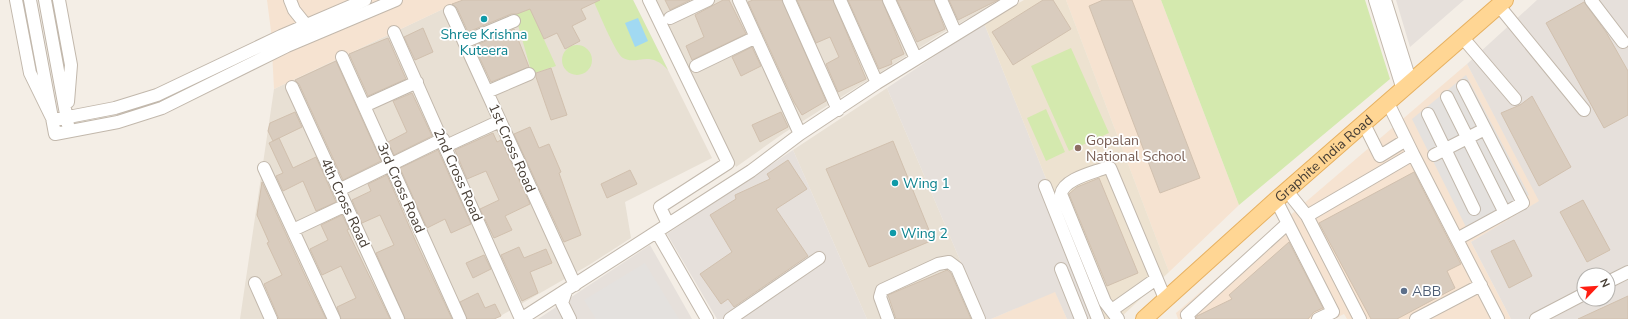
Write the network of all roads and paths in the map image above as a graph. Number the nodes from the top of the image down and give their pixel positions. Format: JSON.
{"nodes":[{"id":1,"x":16,"y":0,"type":"edge"},
{"id":2,"x":30,"y":0,"type":"edge"},
{"id":3,"x":45,"y":0,"type":"edge"},
{"id":4,"x":59,"y":0,"type":"edge"},
{"id":5,"x":290,"y":0,"type":"edge"},
{"id":6,"x":364,"y":0,"type":"edge"},
{"id":7,"x":396,"y":0,"type":"edge"},
{"id":8,"x":649,"y":0,"type":"edge"},
{"id":9,"x":708,"y":0,"type":"edge"},
{"id":10,"x":739,"y":0,"type":"edge"},
{"id":11,"x":789,"y":0,"type":"edge"},
{"id":12,"x":840,"y":0,"type":"edge"},
{"id":13,"x":889,"y":0,"type":"edge"},
{"id":14,"x":941,"y":0,"type":"edge"},
{"id":15,"x":1375,"y":0,"type":"edge"},
{"id":16,"x":1385,"y":0,"type":"edge"},
{"id":17,"x":1591,"y":0,"type":"edge"},
{"id":18,"x":1005,"y":2,"type":"edge"},
{"id":19,"x":1502,"y":3,"type":"edge"},
{"id":20,"x":450,"y":11,"type":"dead end"},
{"id":21,"x":670,"y":18,"type":"dead end"},
{"id":22,"x":514,"y":21,"type":"dead end"},
{"id":23,"x":306,"y":25,"type":"junction"},
{"id":24,"x":394,"y":32,"type":"dead end"},
{"id":25,"x":956,"y":34,"type":"junction"},
{"id":26,"x":756,"y":37,"type":"junction"},
{"id":27,"x":1463,"y":38,"type":"junction"},
{"id":28,"x":464,"y":42,"type":"junction"},
{"id":29,"x":1623,"y":42,"type":"dead end"},
{"id":30,"x":342,"y":57,"type":"dead end"},
{"id":31,"x":916,"y":59,"type":"junction"},
{"id":32,"x":696,"y":66,"type":"dead end"},
{"id":33,"x":529,"y":74,"type":"dead end"},
{"id":34,"x":417,"y":82,"type":"junction"},
{"id":35,"x":877,"y":84,"type":"junction"},
{"id":36,"x":1407,"y":86,"type":"junction"},
{"id":37,"x":1463,"y":86,"type":"dead end"},
{"id":38,"x":292,"y":87,"type":"dead end"},
{"id":39,"x":487,"y":92,"type":"junction"},
{"id":40,"x":1447,"y":98,"type":"dead end"},
{"id":41,"x":1515,"y":99,"type":"dead end"},
{"id":42,"x":1388,"y":103,"type":"junction"},
{"id":43,"x":364,"y":106,"type":"junction"},
{"id":44,"x":838,"y":110,"type":"junction"},
{"id":45,"x":1584,"y":110,"type":"dead end"},
{"id":46,"x":1428,"y":114,"type":"dead end"},
{"id":47,"x":67,"y":118,"type":"junction"},
{"id":48,"x":53,"y":120,"type":"junction"},
{"id":49,"x":500,"y":121,"type":"junction"},
{"id":50,"x":1364,"y":124,"type":"junction"},
{"id":51,"x":1485,"y":129,"type":"junction"},
{"id":52,"x":69,"y":132,"type":"junction"},
{"id":53,"x":800,"y":134,"type":"junction"},
{"id":54,"x":1467,"y":138,"type":"junction"},
{"id":55,"x":1406,"y":140,"type":"junction"},
{"id":56,"x":444,"y":143,"type":"junction"},
{"id":57,"x":1445,"y":149,"type":"junction"},
{"id":58,"x":1413,"y":154,"type":"junction"},
{"id":59,"x":1434,"y":155,"type":"dead end"},
{"id":60,"x":391,"y":165,"type":"junction"},
{"id":61,"x":264,"y":168,"type":"dead end"},
{"id":62,"x":1045,"y":186,"type":"dead end"},
{"id":63,"x":339,"y":190,"type":"junction"},
{"id":64,"x":1281,"y":195,"type":"junction"},
{"id":65,"x":346,"y":204,"type":"junction"},
{"id":66,"x":1474,"y":209,"type":"dead end"},
{"id":67,"x":1505,"y":213,"type":"junction"},
{"id":68,"x":1307,"y":216,"type":"junction"},
{"id":69,"x":668,"y":224,"type":"junction"},
{"id":70,"x":1287,"y":224,"type":"junction"},
{"id":71,"x":292,"y":230,"type":"junction"},
{"id":72,"x":658,"y":232,"type":"junction"},
{"id":73,"x":1457,"y":239,"type":"junction"},
{"id":74,"x":819,"y":258,"type":"dead end"},
{"id":75,"x":1061,"y":269,"type":"dead end"},
{"id":76,"x":1628,"y":272,"type":"edge"},
{"id":77,"x":1616,"y":278,"type":"edge"},
{"id":78,"x":1156,"y":279,"type":"junction"},
{"id":79,"x":255,"y":283,"type":"dead end"},
{"id":80,"x":1481,"y":285,"type":"junction"},
{"id":81,"x":570,"y":288,"type":"junction"},
{"id":82,"x":1576,"y":298,"type":"edge"},
{"id":83,"x":1166,"y":300,"type":"junction"},
{"id":84,"x":1115,"y":315,"type":"edge"},
{"id":85,"x":271,"y":319,"type":"edge"},
{"id":86,"x":334,"y":319,"type":"edge"},
{"id":87,"x":398,"y":319,"type":"edge"},
{"id":88,"x":460,"y":319,"type":"edge"},
{"id":89,"x":521,"y":319,"type":"edge"},
{"id":90,"x":570,"y":319,"type":"edge"},
{"id":91,"x":707,"y":319,"type":"edge"},
{"id":92,"x":730,"y":319,"type":"edge"},
{"id":93,"x":888,"y":319,"type":"edge"},
{"id":94,"x":979,"y":319,"type":"edge"},
{"id":95,"x":1081,"y":319,"type":"edge"},
{"id":96,"x":1098,"y":319,"type":"edge"},
{"id":97,"x":1144,"y":319,"type":"edge"},
{"id":98,"x":1189,"y":319,"type":"edge"},
{"id":99,"x":1318,"y":319,"type":"edge"},
{"id":100,"x":1360,"y":319,"type":"edge"},
{"id":101,"x":1416,"y":319,"type":"edge"},
{"id":102,"x":1498,"y":319,"type":"edge"},
{"id":103,"x":1536,"y":319,"type":"edge"}],
"edges":[{"from":1,"to":48,"type":"street"},
{"from":2,"to":48,"type":"street"},
{"from":3,"to":47,"type":"street"},
{"from":4,"to":47,"type":"street"},
{"from":5,"to":23,"type":"street"},
{"from":6,"to":23,"type":"street"},
{"from":7,"to":52,"type":"street"},
{"from":8,"to":69,"type":"street"},
{"from":9,"to":21,"type":"street"},
{"from":10,"to":26,"type":"street"},
{"from":11,"to":44,"type":"street"},
{"from":12,"to":35,"type":"street"},
{"from":13,"to":31,"type":"street"},
{"from":14,"to":25,"type":"street"},
{"from":15,"to":36,"type":"street"},
{"from":16,"to":36,"type":"street"},
{"from":17,"to":29,"type":"street"},
{"from":18,"to":25,"type":"street"},
{"from":19,"to":27,"type":"main road","name":"Graphite India Road"},
{"from":19,"to":45,"type":"street"},
{"from":20,"to":28,"type":"street","name":"1st Cross Road"},
{"from":22,"to":28,"type":"street"},
{"from":23,"to":47,"type":"street"},
{"from":24,"to":34,"type":"street","name":"2nd Cross Road"},
{"from":25,"to":31,"type":"street"},
{"from":26,"to":32,"type":"street"},
{"from":26,"to":53,"type":"street"},
{"from":27,"to":36,"type":"main road","name":"Graphite India Road"},
{"from":27,"to":41,"type":"street"},
{"from":28,"to":39,"type":"street","name":"1st Cross Road"},
{"from":30,"to":43,"type":"street","name":"3rd Cross Road"},
{"from":31,"to":35,"type":"street"},
{"from":33,"to":39,"type":"street"},
{"from":34,"to":43,"type":"street"},
{"from":34,"to":56,"type":"street","name":"2nd Cross Road"},
{"from":35,"to":44,"type":"street"},
{"from":36,"to":42,"type":"main road","name":"Graphite India Road"},
{"from":37,"to":51,"type":"street"},
{"from":38,"to":63,"type":"street","name":"4th Cross Road"},
{"from":39,"to":49,"type":"street","name":"1st Cross Road"},
{"from":40,"to":54,"type":"street"},
{"from":42,"to":50,"type":"main road","name":"Graphite India Road"},
{"from":42,"to":55,"type":"street"},
{"from":43,"to":60,"type":"street","name":"3rd Cross Road"},
{"from":44,"to":53,"type":"street"},
{"from":46,"to":57,"type":"street"},
{"from":47,"to":48,"type":"street"},
{"from":47,"to":52,"type":"street"},
{"from":48,"to":52,"type":"street"},
{"from":49,"to":56,"type":"street"},
{"from":49,"to":81,"type":"street","name":"1st Cross Road"},
{"from":50,"to":55,"type":"street"},
{"from":50,"to":64,"type":"main road","name":"Graphite India Road"},
{"from":51,"to":54,"type":"street"},
{"from":51,"to":67,"type":"street"},
{"from":53,"to":69,"type":"street"},
{"from":54,"to":57,"type":"street"},
{"from":54,"to":67,"type":"street"},
{"from":55,"to":58,"type":"street"},
{"from":56,"to":60,"type":"street"},
{"from":56,"to":89,"type":"street","name":"2nd Cross Road"},
{"from":57,"to":59,"type":"street"},
{"from":57,"to":66,"type":"street"},
{"from":58,"to":68,"type":"street"},
{"from":58,"to":73,"type":"street"},
{"from":60,"to":63,"type":"street"},
{"from":60,"to":88,"type":"street","name":"3rd Cross Road"},
{"from":61,"to":71,"type":"street"},
{"from":62,"to":96,"type":"street"},
{"from":63,"to":65,"type":"street","name":"4th Cross Road"},
{"from":64,"to":68,"type":"street"},
{"from":64,"to":70,"type":"street"},
{"from":64,"to":83,"type":"main road","name":"Graphite India Road"},
{"from":65,"to":71,"type":"street"},
{"from":65,"to":87,"type":"street","name":"4th Cross Road"},
{"from":67,"to":73,"type":"street"},
{"from":68,"to":100,"type":"street"},
{"from":69,"to":72,"type":"street"},
{"from":70,"to":98,"type":"street"},
{"from":70,"to":99,"type":"street"},
{"from":71,"to":86,"type":"street"},
{"from":72,"to":81,"type":"street"},
{"from":72,"to":91,"type":"street"},
{"from":73,"to":80,"type":"street"},
{"from":74,"to":92,"type":"street"},
{"from":75,"to":95,"type":"street"},
{"from":76,"to":77,"type":"street"},
{"from":78,"to":83,"type":"street"},
{"from":78,"to":84,"type":"street"},
{"from":78,"to":84,"type":"street"},
{"from":79,"to":85,"type":"street"},
{"from":80,"to":101,"type":"street"},
{"from":80,"to":102,"type":"street"},
{"from":81,"to":89,"type":"street"},
{"from":81,"to":90,"type":"street"},
{"from":82,"to":103,"type":"street"},
{"from":83,"to":97,"type":"main road","name":"Graphite India Road"},
{"from":93,"to":94,"type":"street"}]}
